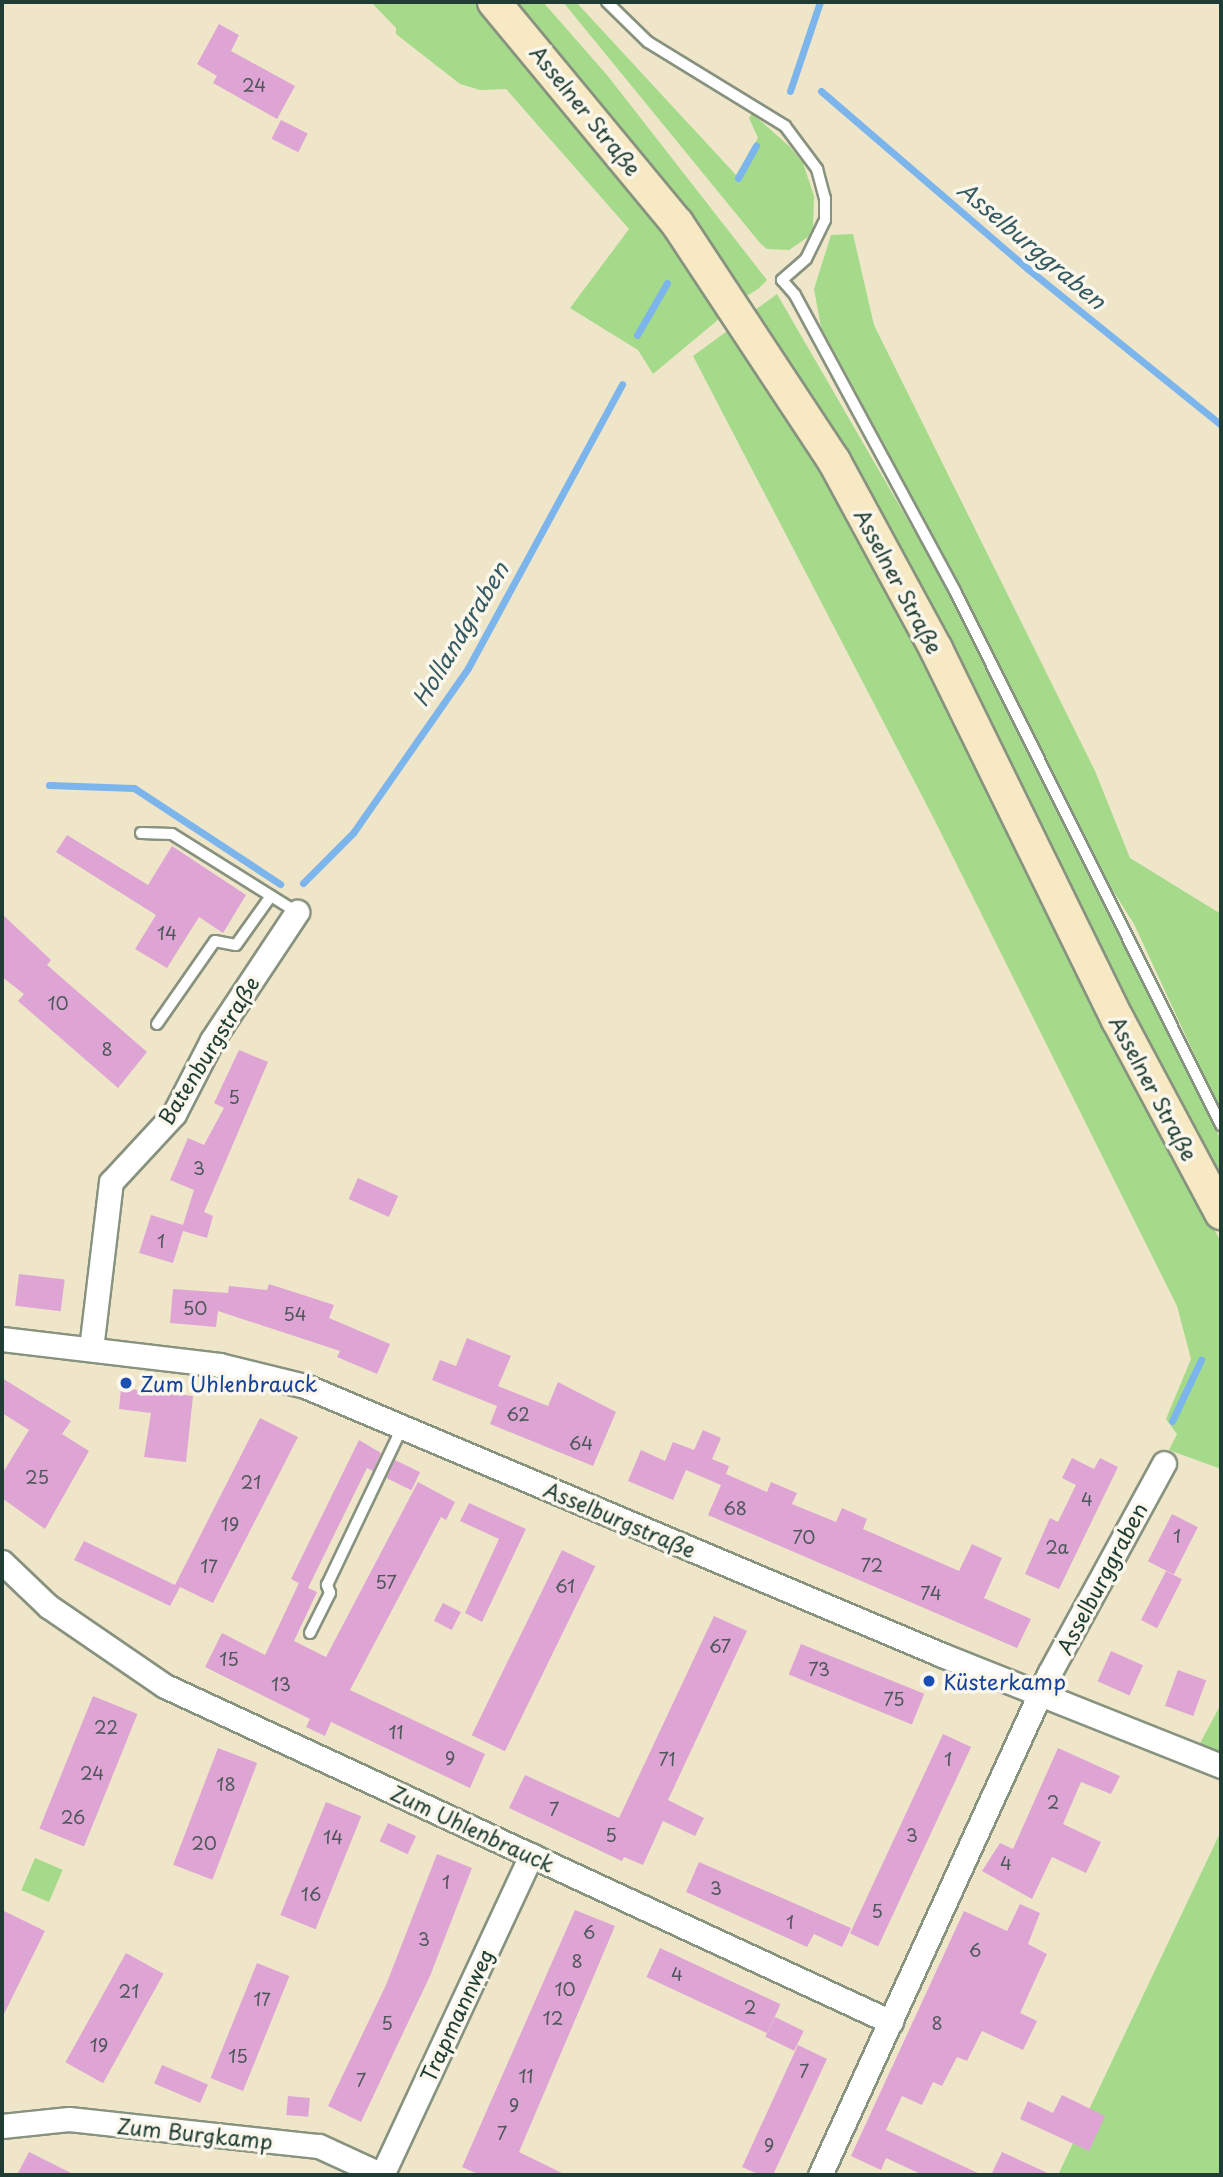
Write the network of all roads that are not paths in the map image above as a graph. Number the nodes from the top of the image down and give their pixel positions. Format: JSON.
{"nodes":[{"id":1,"x":494,"y":2,"type":"edge"},
{"id":2,"x":607,"y":2,"type":"edge"},
{"id":3,"x":141,"y":833,"type":"dead end"},
{"id":4,"x":271,"y":896,"type":"junction"},
{"id":5,"x":297,"y":912,"type":"joint"},
{"id":6,"x":158,"y":1024,"type":"dead end"},
{"id":7,"x":1221,"y":1125,"type":"edge"},
{"id":8,"x":1221,"y":1213,"type":"edge"},
{"id":9,"x":2,"y":1339,"type":"edge"},
{"id":10,"x":91,"y":1349,"type":"junction"},
{"id":11,"x":402,"y":1428,"type":"junction"},
{"id":12,"x":1164,"y":1462,"type":"dead end"},
{"id":13,"x":2,"y":1562,"type":"edge"},
{"id":14,"x":310,"y":1633,"type":"dead end"},
{"id":15,"x":1040,"y":1694,"type":"junction"},
{"id":16,"x":1221,"y":1766,"type":"edge"},
{"id":17,"x":531,"y":1855,"type":"junction"},
{"id":18,"x":891,"y":2022,"type":"junction"},
{"id":19,"x":2,"y":2126,"type":"edge"},
{"id":20,"x":382,"y":2175,"type":"edge"},
{"id":21,"x":820,"y":2175,"type":"edge"}],
"edges":[{"from":1,"to":8,"type":"main road","name":"Asselner Straße"},
{"from":2,"to":7,"type":"lane"},
{"from":3,"to":4,"type":"lane"},
{"from":4,"to":5,"type":"lane"},
{"from":4,"to":6,"type":"lane"},
{"from":5,"to":10,"type":"street","name":"Batenburgstraße"},
{"from":9,"to":10,"type":"street","name":"Asselburgstraße"},
{"from":10,"to":11,"type":"street","name":"Asselburgstraße"},
{"from":11,"to":14,"type":"lane"},
{"from":11,"to":15,"type":"street","name":"Asselburgstraße"},
{"from":12,"to":15,"type":"street","name":"Asselburggraben"},
{"from":13,"to":17,"type":"street","name":"Zum Uhlenbrauck"},
{"from":15,"to":16,"type":"street","name":"Asselburgstraße"},
{"from":15,"to":18,"type":"street"},
{"from":17,"to":18,"type":"street","name":"Zum Uhlenbrauck"},
{"from":17,"to":20,"type":"street","name":"Trapmannweg"},
{"from":18,"to":21,"type":"street"},
{"from":19,"to":20,"type":"street","name":"Zum Burgkamp"}]}
